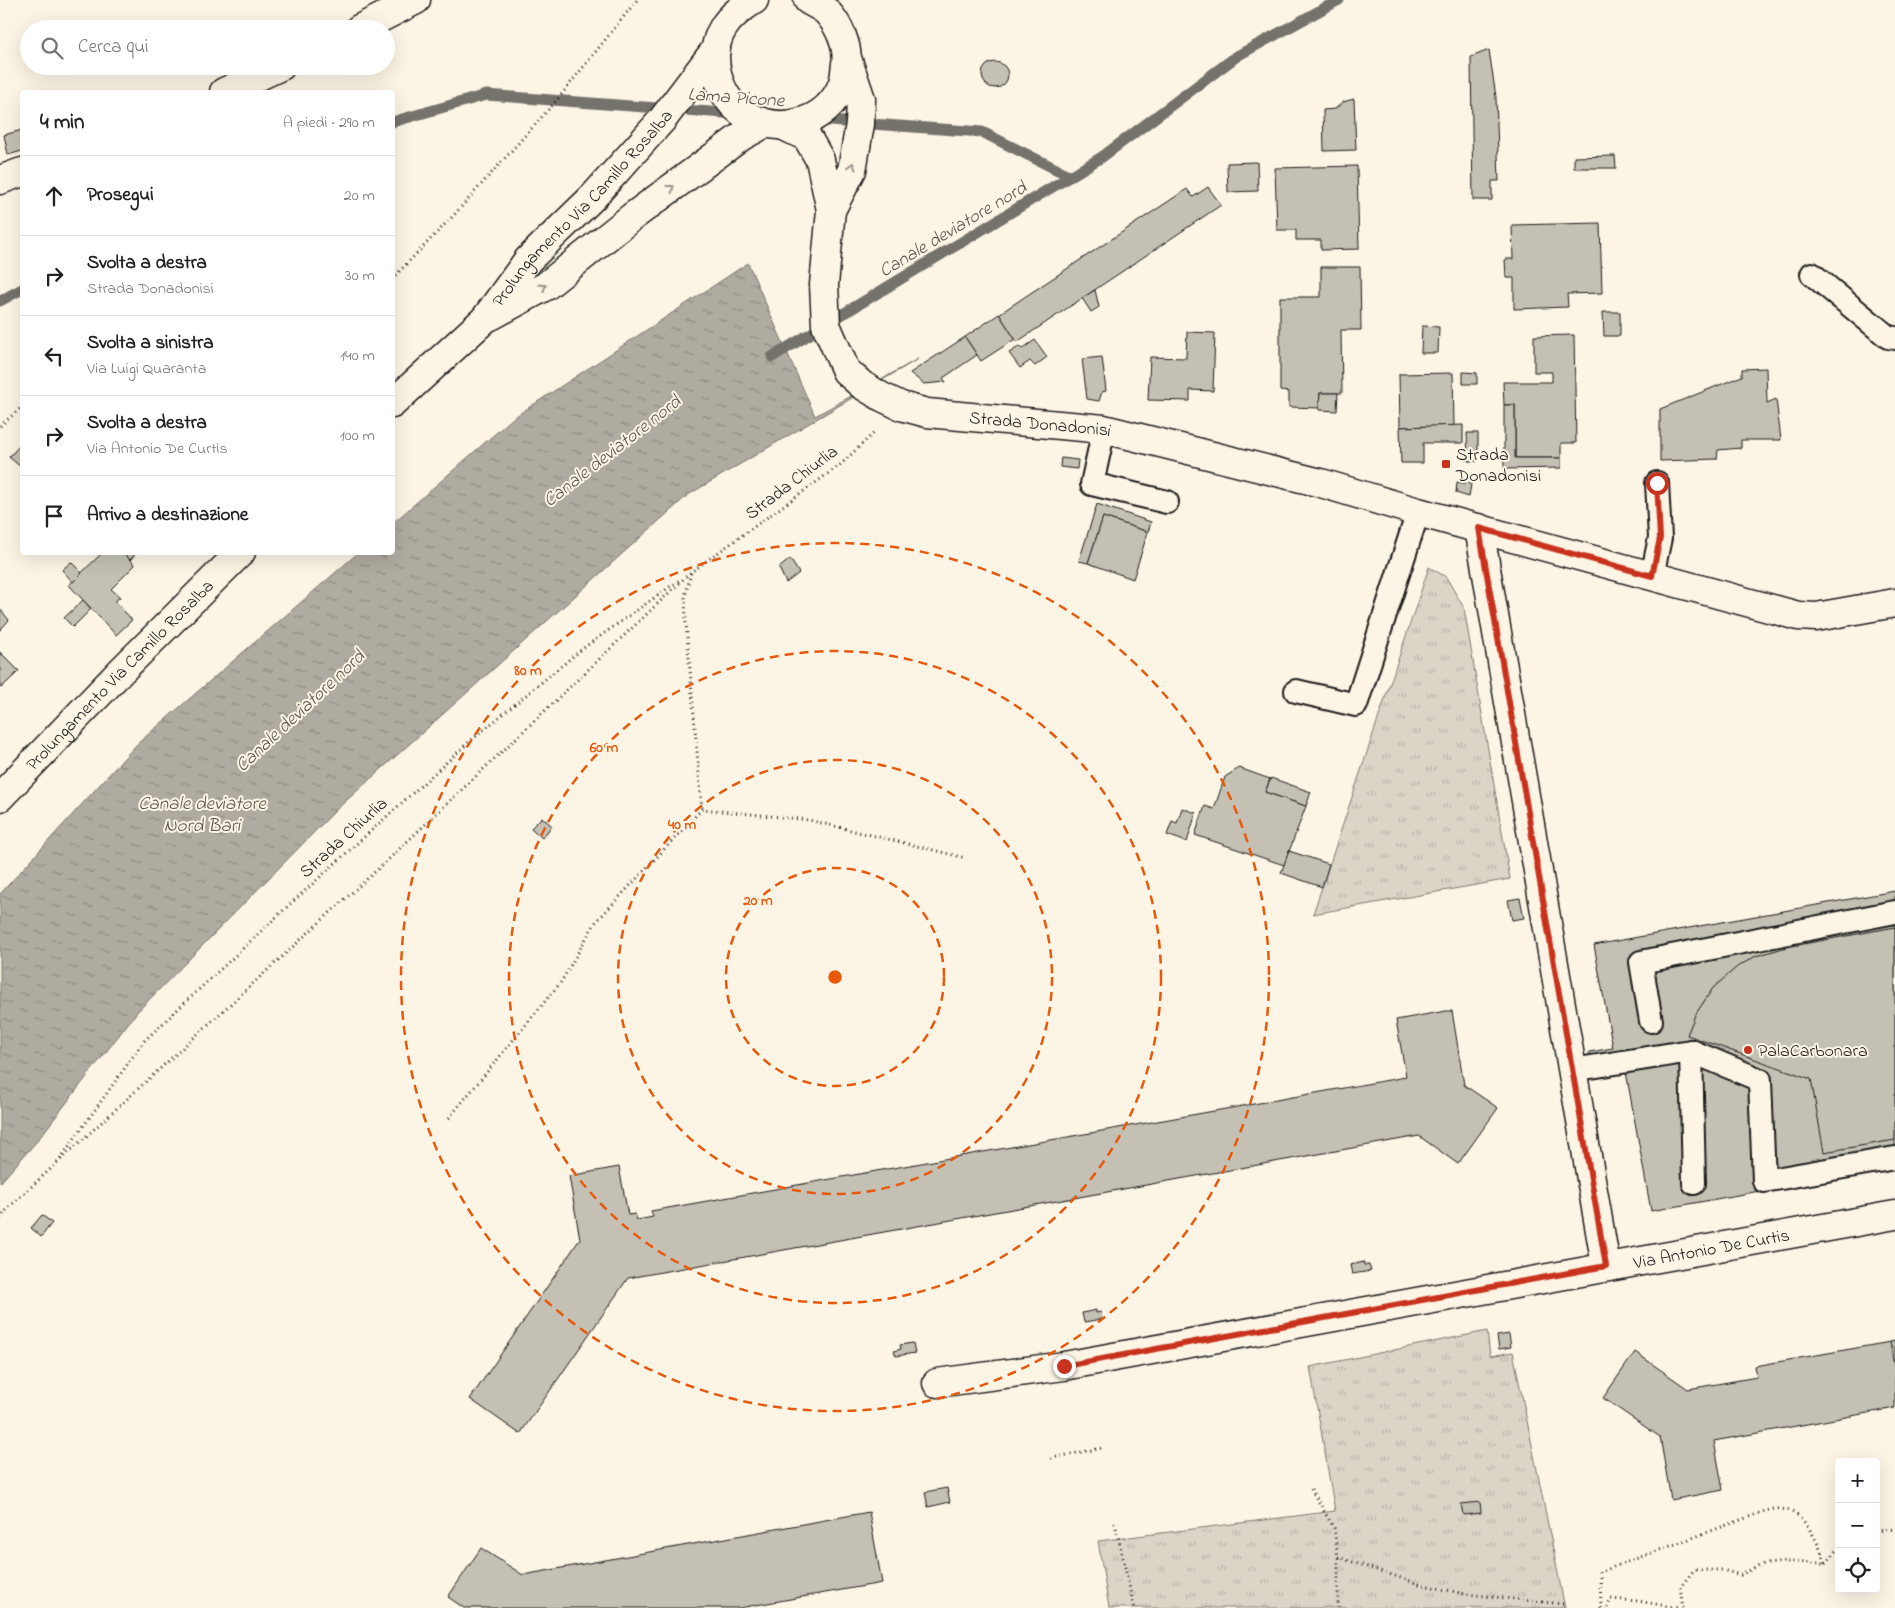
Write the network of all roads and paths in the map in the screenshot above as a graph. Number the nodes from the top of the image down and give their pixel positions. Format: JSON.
{"nodes":[{"id":1,"x":416,"y":0,"type":"edge"},
{"id":2,"x":637,"y":0,"type":"edge"},
{"id":3,"x":742,"y":4,"type":"edge"},
{"id":4,"x":819,"y":4,"type":"edge"},
{"id":5,"x":376,"y":20,"type":"edge"},
{"id":6,"x":716,"y":49,"type":"junction"},
{"id":7,"x":848,"y":58,"type":"junction"},
{"id":8,"x":261,"y":75,"type":"edge"},
{"id":9,"x":228,"y":90,"type":"edge"},
{"id":10,"x":774,"y":125,"type":"junction"},
{"id":11,"x":20,"y":173,"type":"edge"},
{"id":12,"x":0,"y":180,"type":"edge"},
{"id":13,"x":831,"y":210,"type":"junction"},
{"id":14,"x":1812,"y":274,"type":"dead end"},
{"id":15,"x":395,"y":276,"type":"edge"},
{"id":16,"x":485,"y":319,"type":"junction"},
{"id":17,"x":1895,"y":338,"type":"edge"},
{"id":18,"x":395,"y":401,"type":"edge"},
{"id":19,"x":901,"y":406,"type":"junction"},
{"id":20,"x":20,"y":409,"type":"edge"},
{"id":21,"x":0,"y":426,"type":"edge"},
{"id":22,"x":1104,"y":429,"type":"junction"},
{"id":23,"x":1657,"y":483,"type":"dead end"},
{"id":24,"x":1167,"y":502,"type":"dead end"},
{"id":25,"x":1418,"y":512,"type":"junction"},
{"id":26,"x":1479,"y":528,"type":"junction"},
{"id":27,"x":238,"y":555,"type":"edge"},
{"id":28,"x":691,"y":572,"type":"junction"},
{"id":29,"x":1652,"y":576,"type":"junction"},
{"id":30,"x":1895,"y":603,"type":"edge"},
{"id":31,"x":1296,"y":691,"type":"dead end"},
{"id":32,"x":0,"y":797,"type":"edge"},
{"id":33,"x":702,"y":809,"type":"junction"},
{"id":34,"x":966,"y":858,"type":"dead end"},
{"id":35,"x":1895,"y":912,"type":"edge"},
{"id":36,"x":1651,"y":1022,"type":"dead end"},
{"id":37,"x":1690,"y":1051,"type":"junction"},
{"id":38,"x":1572,"y":1070,"type":"junction"},
{"id":39,"x":449,"y":1118,"type":"dead end"},
{"id":40,"x":1895,"y":1158,"type":"edge"},
{"id":41,"x":55,"y":1166,"type":"junction"},
{"id":42,"x":1694,"y":1183,"type":"dead end"},
{"id":43,"x":1895,"y":1215,"type":"edge"},
{"id":44,"x":0,"y":1219,"type":"edge"},
{"id":45,"x":1606,"y":1266,"type":"junction"},
{"id":46,"x":937,"y":1383,"type":"dead end"},
{"id":47,"x":1103,"y":1448,"type":"dead end"},
{"id":48,"x":1051,"y":1458,"type":"dead end"},
{"id":49,"x":1311,"y":1489,"type":"dead end"},
{"id":50,"x":1115,"y":1523,"type":"dead end"},
{"id":51,"x":1895,"y":1529,"type":"edge"},
{"id":52,"x":1880,"y":1531,"type":"edge"},
{"id":53,"x":1835,"y":1553,"type":"edge"},
{"id":54,"x":1338,"y":1557,"type":"junction"},
{"id":55,"x":1826,"y":1563,"type":"junction"},
{"id":56,"x":1564,"y":1604,"type":"dead end"},
{"id":57,"x":1134,"y":1608,"type":"edge"},
{"id":58,"x":1338,"y":1608,"type":"edge"},
{"id":59,"x":1601,"y":1608,"type":"edge"},
{"id":60,"x":1607,"y":1608,"type":"edge"},
{"id":61,"x":1679,"y":1608,"type":"edge"},
{"id":62,"x":1683,"y":1608,"type":"edge"}],
"edges":[{"from":1,"to":5,"type":"street"},
{"from":2,"to":15,"type":"path"},
{"from":3,"to":6,"type":"street"},
{"from":4,"to":7,"type":"street","name":"Strada Donadonisi"},
{"from":6,"to":10,"type":"street","name":"Strada Donadonisi"},
{"from":6,"to":16,"type":"street","name":"Prolungamento Via Camillo Rosalba"},
{"from":7,"to":10,"type":"street","name":"Prolungamento Via Camillo Rosalba"},
{"from":13,"to":7,"type":"street","name":"Strada Donadonisi","one_way":true},
{"from":8,"to":9,"type":"street"},
{"from":10,"to":13,"type":"street","name":"Strada Donadonisi"},
{"from":16,"to":10,"type":"street","name":"Prolungamento Via Camillo Rosalba","one_way":true},
{"from":11,"to":12,"type":"street"},
{"from":13,"to":19,"type":"street","name":"Strada Donadonisi"},
{"from":14,"to":17,"type":"lane"},
{"from":16,"to":18,"type":"street","name":"Prolungamento Via Camillo Rosalba"},
{"from":19,"to":22,"type":"street","name":"Strada Donadonisi"},
{"from":19,"to":28,"type":"path","name":"Strada Chiurlia"},
{"from":20,"to":21,"type":"path"},
{"from":22,"to":24,"type":"lane"},
{"from":22,"to":25,"type":"street","name":"Strada Donadonisi"},
{"from":23,"to":29,"type":"lane"},
{"from":25,"to":26,"type":"street","name":"Strada Donadonisi"},
{"from":25,"to":31,"type":"lane"},
{"from":26,"to":29,"type":"street","name":"Strada Donadonisi"},
{"from":26,"to":38,"type":"street"},
{"from":27,"to":32,"type":"street","name":"Prolungamento Via Camillo Rosalba"},
{"from":28,"to":33,"type":"path"},
{"from":28,"to":41,"type":"path","name":"Strada Chiurlia"},
{"from":28,"to":41,"type":"path","name":"Strada Chiurlia"},
{"from":29,"to":30,"type":"street","name":"Strada Donadonisi"},
{"from":33,"to":34,"type":"path"},
{"from":33,"to":39,"type":"path"},
{"from":35,"to":36,"type":"lane"},
{"from":37,"to":38,"type":"lane"},
{"from":37,"to":40,"type":"lane"},
{"from":37,"to":42,"type":"lane"},
{"from":38,"to":45,"type":"street"},
{"from":41,"to":44,"type":"path","name":"Strada Chiurlia"},
{"from":43,"to":45,"type":"street","name":"Via Antonio De Curtis"},
{"from":45,"to":46,"type":"street","name":"Via Antonio De Curtis"},
{"from":47,"to":48,"type":"path"},
{"from":49,"to":54,"type":"path"},
{"from":50,"to":57,"type":"path"},
{"from":51,"to":52,"type":"path"},
{"from":53,"to":55,"type":"path"},
{"from":54,"to":56,"type":"path"},
{"from":54,"to":58,"type":"path"},
{"from":55,"to":59,"type":"path"},
{"from":55,"to":62,"type":"path"},
{"from":60,"to":61,"type":"path"}]}
